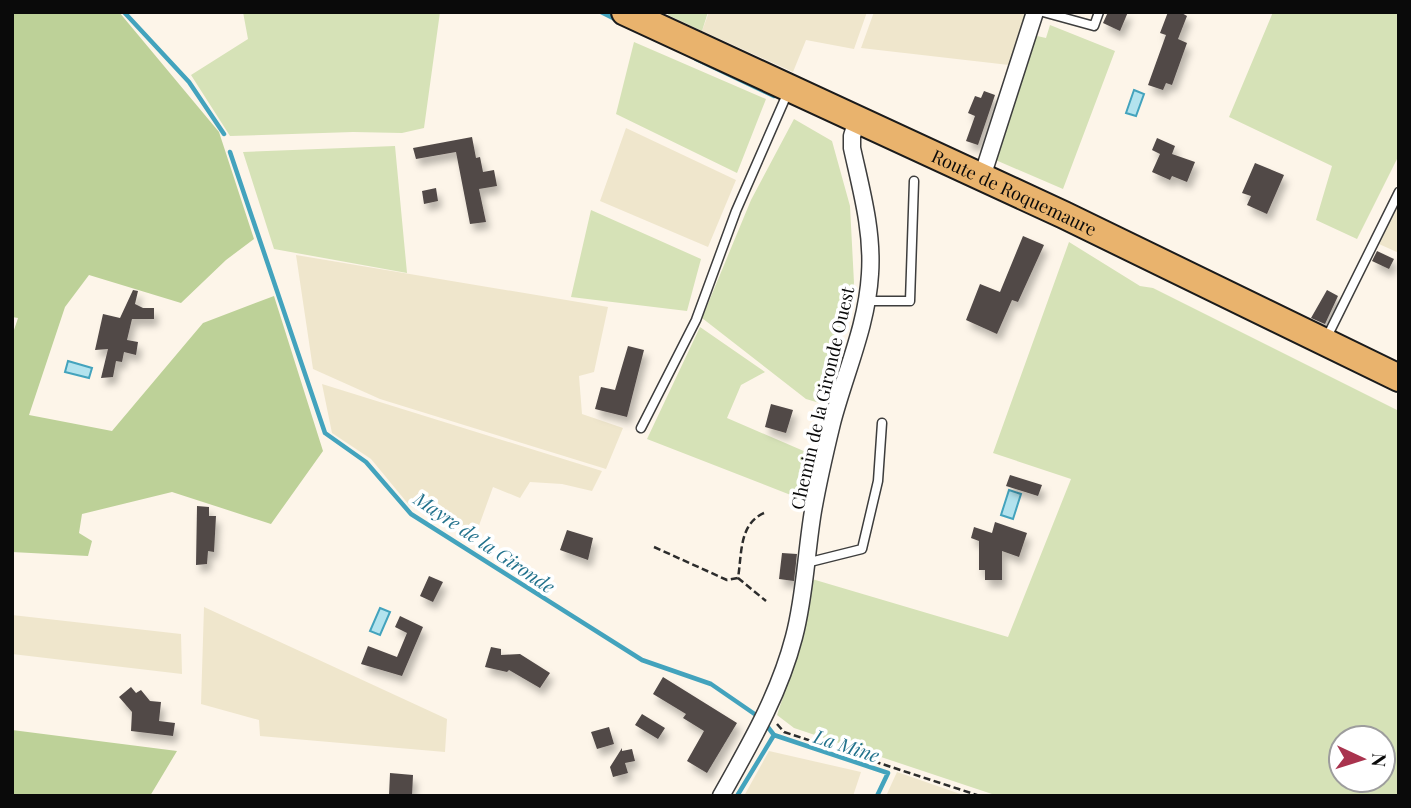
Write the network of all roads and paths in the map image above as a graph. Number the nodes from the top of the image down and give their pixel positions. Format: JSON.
{"nodes":[{"id":1,"x":625,"y":12,"type":"edge"},
{"id":2,"x":1035,"y":12,"type":"edge"},
{"id":3,"x":1043,"y":12,"type":"edge"},
{"id":4,"x":1099,"y":12,"type":"edge"},
{"id":5,"x":789,"y":89,"type":"junction"},
{"id":6,"x":857,"y":120,"type":"junction"},
{"id":7,"x":982,"y":177,"type":"junction"},
{"id":8,"x":914,"y":181,"type":"dead end"},
{"id":9,"x":1399,"y":192,"type":"edge"},
{"id":10,"x":867,"y":301,"type":"junction"},
{"id":11,"x":1324,"y":342,"type":"junction"},
{"id":12,"x":1399,"y":378,"type":"edge"},
{"id":13,"x":882,"y":423,"type":"dead end"},
{"id":14,"x":641,"y":428,"type":"dead end"},
{"id":15,"x":764,"y":513,"type":"dead end"},
{"id":16,"x":654,"y":547,"type":"dead end"},
{"id":17,"x":806,"y":563,"type":"junction"},
{"id":18,"x":738,"y":578,"type":"junction"},
{"id":19,"x":766,"y":601,"type":"dead end"},
{"id":20,"x":767,"y":713,"type":"junction"},
{"id":21,"x":721,"y":796,"type":"edge"},
{"id":22,"x":980,"y":796,"type":"edge"}],
"edges":[{"from":1,"to":5,"type":"main road","name":"Route de Roquemaure"},
{"from":2,"to":7,"type":"street"},
{"from":3,"to":4,"type":"lane"},
{"from":5,"to":6,"type":"main road","name":"Route de Roquemaure"},
{"from":5,"to":14,"type":"lane"},
{"from":6,"to":7,"type":"main road","name":"Route de Roquemaure"},
{"from":6,"to":10,"type":"street","name":"Chemin de la Gironde Ouest"},
{"from":7,"to":11,"type":"main road","name":"Route de Roquemaure"},
{"from":8,"to":10,"type":"lane"},
{"from":9,"to":11,"type":"lane"},
{"from":10,"to":17,"type":"street","name":"Chemin de la Gironde Ouest"},
{"from":11,"to":12,"type":"main road","name":"Route de Roquemaure"},
{"from":13,"to":17,"type":"lane"},
{"from":15,"to":18,"type":"path"},
{"from":16,"to":18,"type":"path"},
{"from":17,"to":20,"type":"street","name":"Chemin de la Gironde Ouest"},
{"from":18,"to":19,"type":"path"},
{"from":20,"to":21,"type":"street","name":"Chemin de la Gironde Ouest"},
{"from":20,"to":22,"type":"path"}]}
